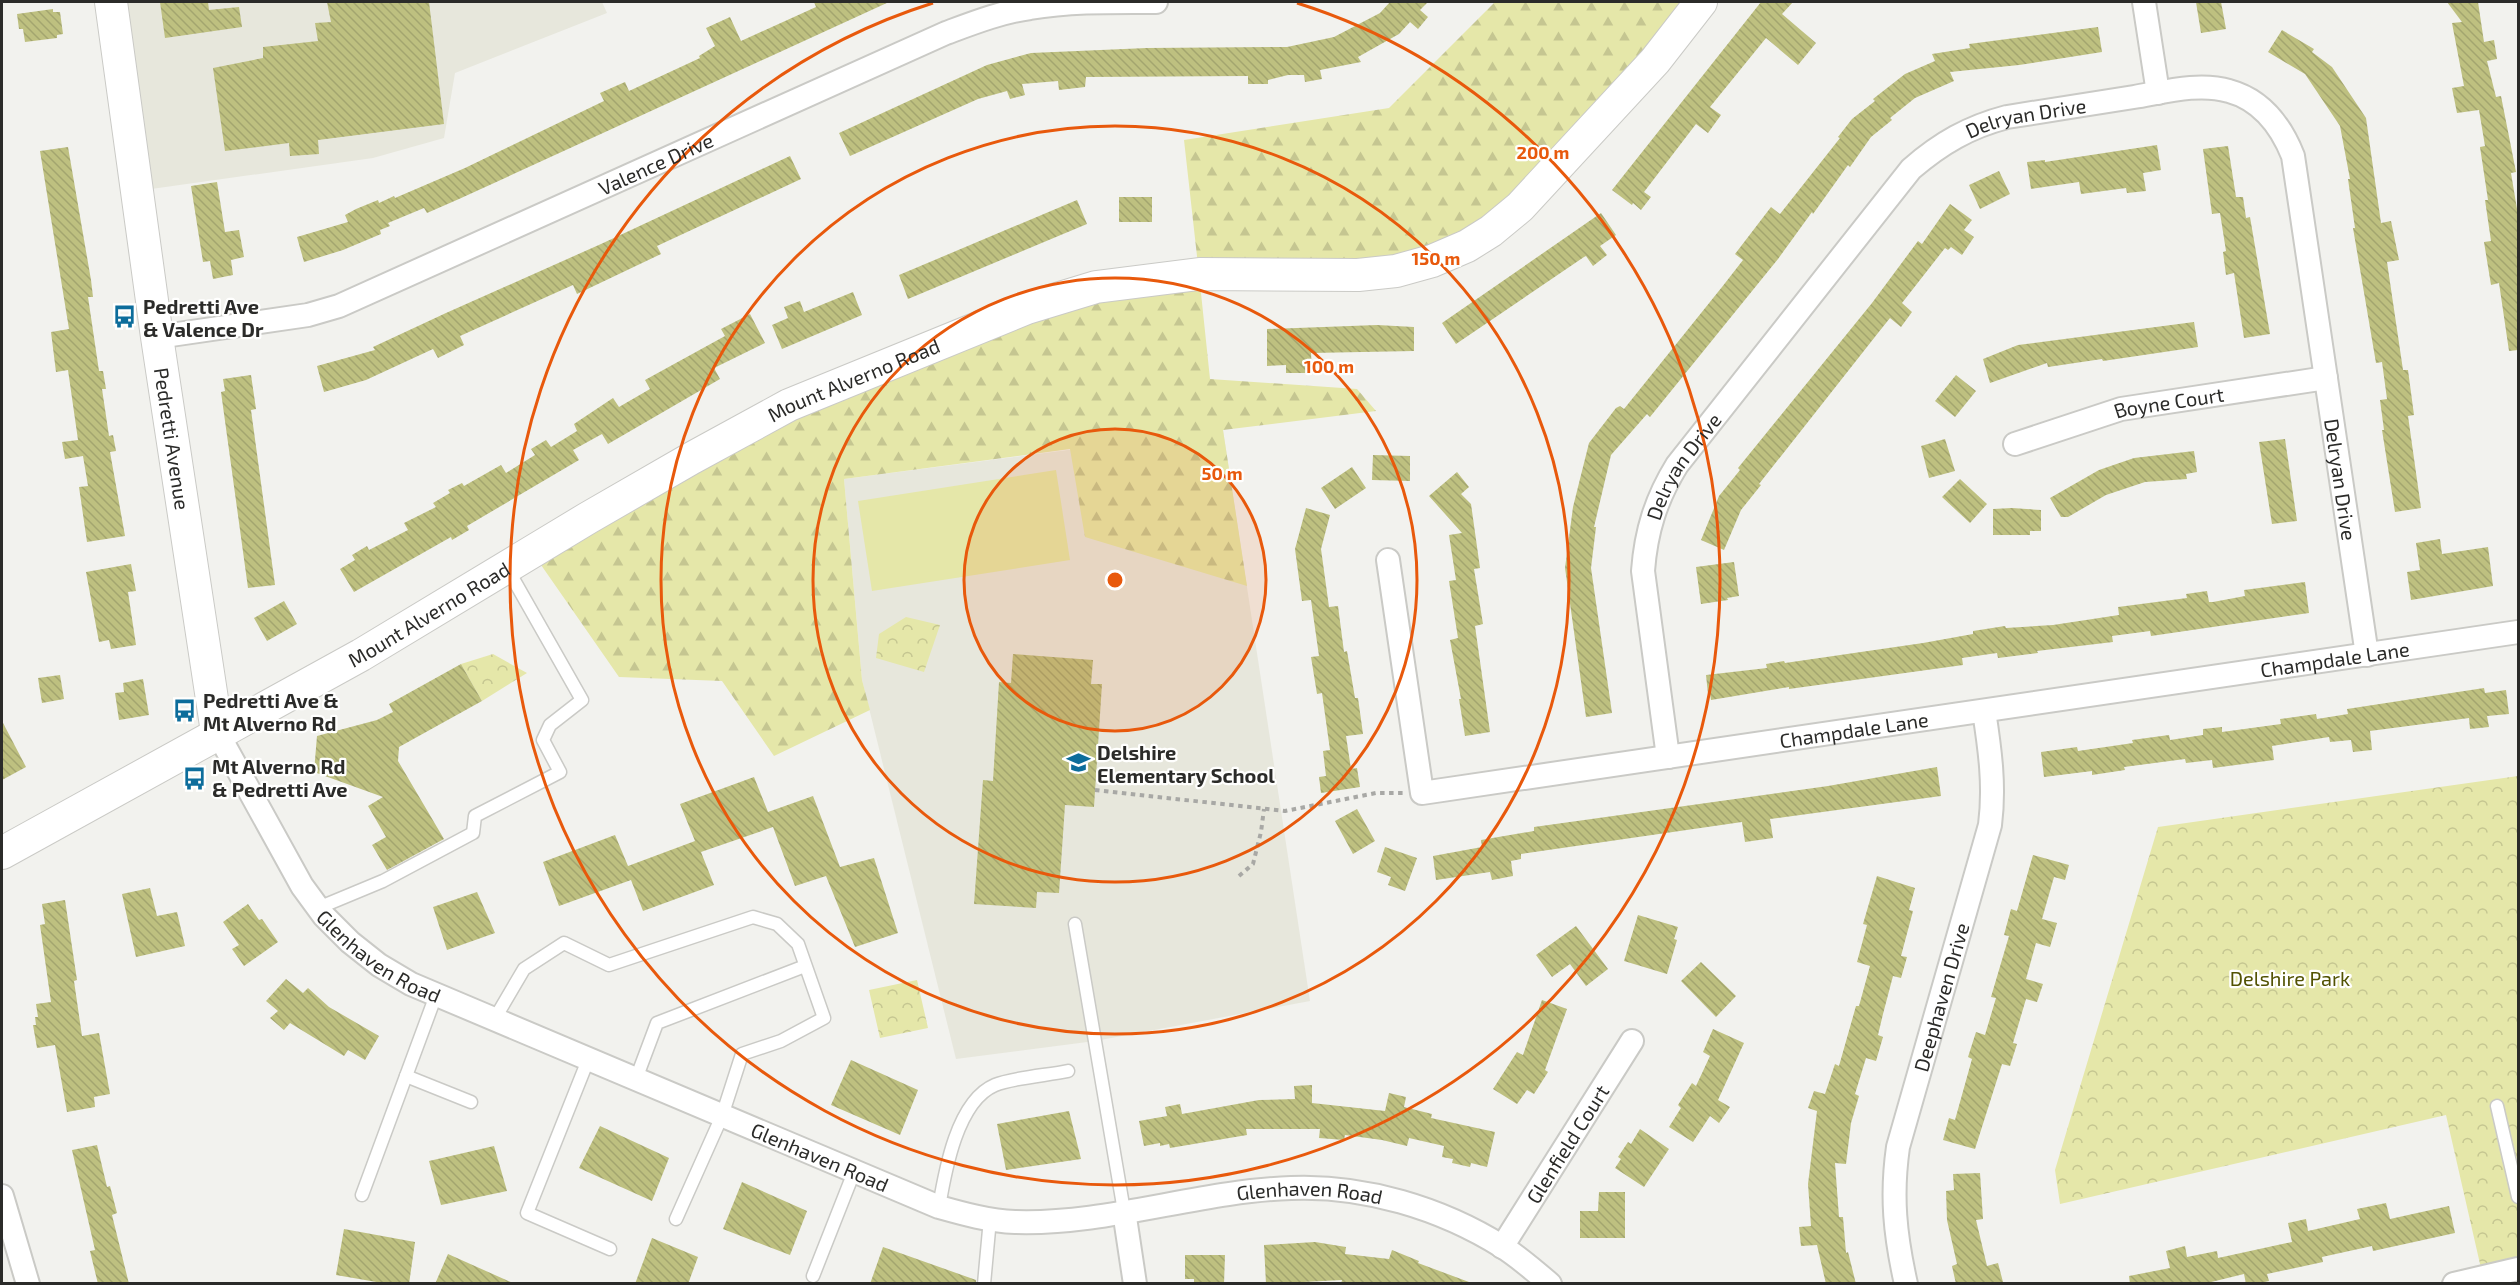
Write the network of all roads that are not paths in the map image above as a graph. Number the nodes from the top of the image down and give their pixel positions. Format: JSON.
{"nodes":[{"id":1,"x":111,"y":2,"type":"edge"},
{"id":2,"x":1156,"y":2,"type":"edge"},
{"id":3,"x":1701,"y":2,"type":"edge"},
{"id":4,"x":2144,"y":2,"type":"edge"},
{"id":5,"x":2158,"y":93,"type":"junction"},
{"id":6,"x":157,"y":337,"type":"junction"},
{"id":7,"x":2326,"y":378,"type":"junction"},
{"id":8,"x":2016,"y":444,"type":"dead end"},
{"id":9,"x":1388,"y":560,"type":"dead end"},
{"id":10,"x":507,"y":568,"type":"junction"},
{"id":11,"x":2518,"y":632,"type":"edge"},
{"id":12,"x":2367,"y":655,"type":"junction"},
{"id":13,"x":1984,"y":711,"type":"junction"},
{"id":14,"x":217,"y":732,"type":"junction"},
{"id":15,"x":1668,"y":758,"type":"junction"},
{"id":16,"x":2,"y":853,"type":"edge"},
{"id":17,"x":318,"y":908,"type":"junction"},
{"id":18,"x":1074,"y":924,"type":"dead end"},
{"id":19,"x":805,"y":966,"type":"junction"},
{"id":20,"x":436,"y":995,"type":"junction"},
{"id":21,"x":494,"y":1020,"type":"junction"},
{"id":22,"x":1632,"y":1041,"type":"dead end"},
{"id":23,"x":588,"y":1060,"type":"junction"},
{"id":24,"x":1068,"y":1071,"type":"dead end"},
{"id":25,"x":406,"y":1076,"type":"junction"},
{"id":26,"x":636,"y":1080,"type":"junction"},
{"id":27,"x":471,"y":1102,"type":"dead end"},
{"id":28,"x":2498,"y":1106,"type":"dead end"},
{"id":29,"x":722,"y":1116,"type":"junction"},
{"id":30,"x":854,"y":1172,"type":"junction"},
{"id":31,"x":362,"y":1195,"type":"dead end"},
{"id":32,"x":2,"y":1196,"type":"edge"},
{"id":33,"x":2518,"y":1197,"type":"edge"},
{"id":34,"x":939,"y":1207,"type":"junction"},
{"id":35,"x":1124,"y":1211,"type":"junction"},
{"id":36,"x":676,"y":1219,"type":"dead end"},
{"id":37,"x":990,"y":1219,"type":"junction"},
{"id":38,"x":1502,"y":1246,"type":"junction"},
{"id":39,"x":610,"y":1249,"type":"dead end"},
{"id":40,"x":2518,"y":1269,"type":"edge"},
{"id":41,"x":813,"y":1276,"type":"dead end"},
{"id":42,"x":28,"y":1284,"type":"edge"},
{"id":43,"x":984,"y":1284,"type":"edge"},
{"id":44,"x":1135,"y":1284,"type":"edge"},
{"id":45,"x":1550,"y":1284,"type":"edge"},
{"id":46,"x":1906,"y":1284,"type":"edge"},
{"id":47,"x":2454,"y":1284,"type":"edge"}],
"edges":[{"from":1,"to":6,"type":"street","name":"Pedretti Avenue"},
{"from":2,"to":6,"type":"street","name":"Valence Drive"},
{"from":3,"to":10,"type":"street","name":"Mount Alverno Road"},
{"from":4,"to":5,"type":"street"},
{"from":5,"to":7,"type":"street","name":"Delryan Drive"},
{"from":5,"to":15,"type":"street","name":"Delryan Drive"},
{"from":6,"to":14,"type":"street","name":"Pedretti Avenue"},
{"from":7,"to":8,"type":"street","name":"Boyne Court"},
{"from":7,"to":12,"type":"street","name":"Delryan Drive"},
{"from":9,"to":15,"type":"street","name":"Champdale Lane"},
{"from":10,"to":14,"type":"street","name":"Mount Alverno Road"},
{"from":10,"to":17,"type":"lane"},
{"from":11,"to":12,"type":"street","name":"Champdale Lane"},
{"from":12,"to":13,"type":"street","name":"Champdale Lane"},
{"from":13,"to":15,"type":"street","name":"Champdale Lane"},
{"from":13,"to":46,"type":"street","name":"Deephaven Drive"},
{"from":14,"to":16,"type":"street","name":"Mount Alverno Road"},
{"from":14,"to":17,"type":"street","name":"Glenhaven Road"},
{"from":17,"to":20,"type":"street","name":"Glenhaven Road"},
{"from":18,"to":35,"type":"lane"},
{"from":19,"to":21,"type":"lane"},
{"from":19,"to":26,"type":"lane"},
{"from":19,"to":29,"type":"lane"},
{"from":20,"to":21,"type":"street","name":"Glenhaven Road"},
{"from":20,"to":25,"type":"lane"},
{"from":21,"to":23,"type":"street","name":"Glenhaven Road"},
{"from":22,"to":38,"type":"street","name":"Glenfield Court"},
{"from":23,"to":26,"type":"street","name":"Glenhaven Road"},
{"from":23,"to":39,"type":"lane"},
{"from":24,"to":34,"type":"lane"},
{"from":25,"to":27,"type":"lane"},
{"from":25,"to":31,"type":"lane"},
{"from":26,"to":29,"type":"street","name":"Glenhaven Road"},
{"from":28,"to":33,"type":"lane"},
{"from":29,"to":30,"type":"street","name":"Glenhaven Road"},
{"from":29,"to":36,"type":"lane"},
{"from":30,"to":34,"type":"street","name":"Glenhaven Road"},
{"from":30,"to":41,"type":"lane"},
{"from":32,"to":42,"type":"street"},
{"from":34,"to":37,"type":"street","name":"Glenhaven Road"},
{"from":35,"to":37,"type":"street","name":"Glenhaven Road"},
{"from":35,"to":38,"type":"street","name":"Glenhaven Road"},
{"from":35,"to":44,"type":"street"},
{"from":37,"to":43,"type":"lane"},
{"from":38,"to":45,"type":"street","name":"Glenhaven Road"},
{"from":40,"to":47,"type":"street"}]}
